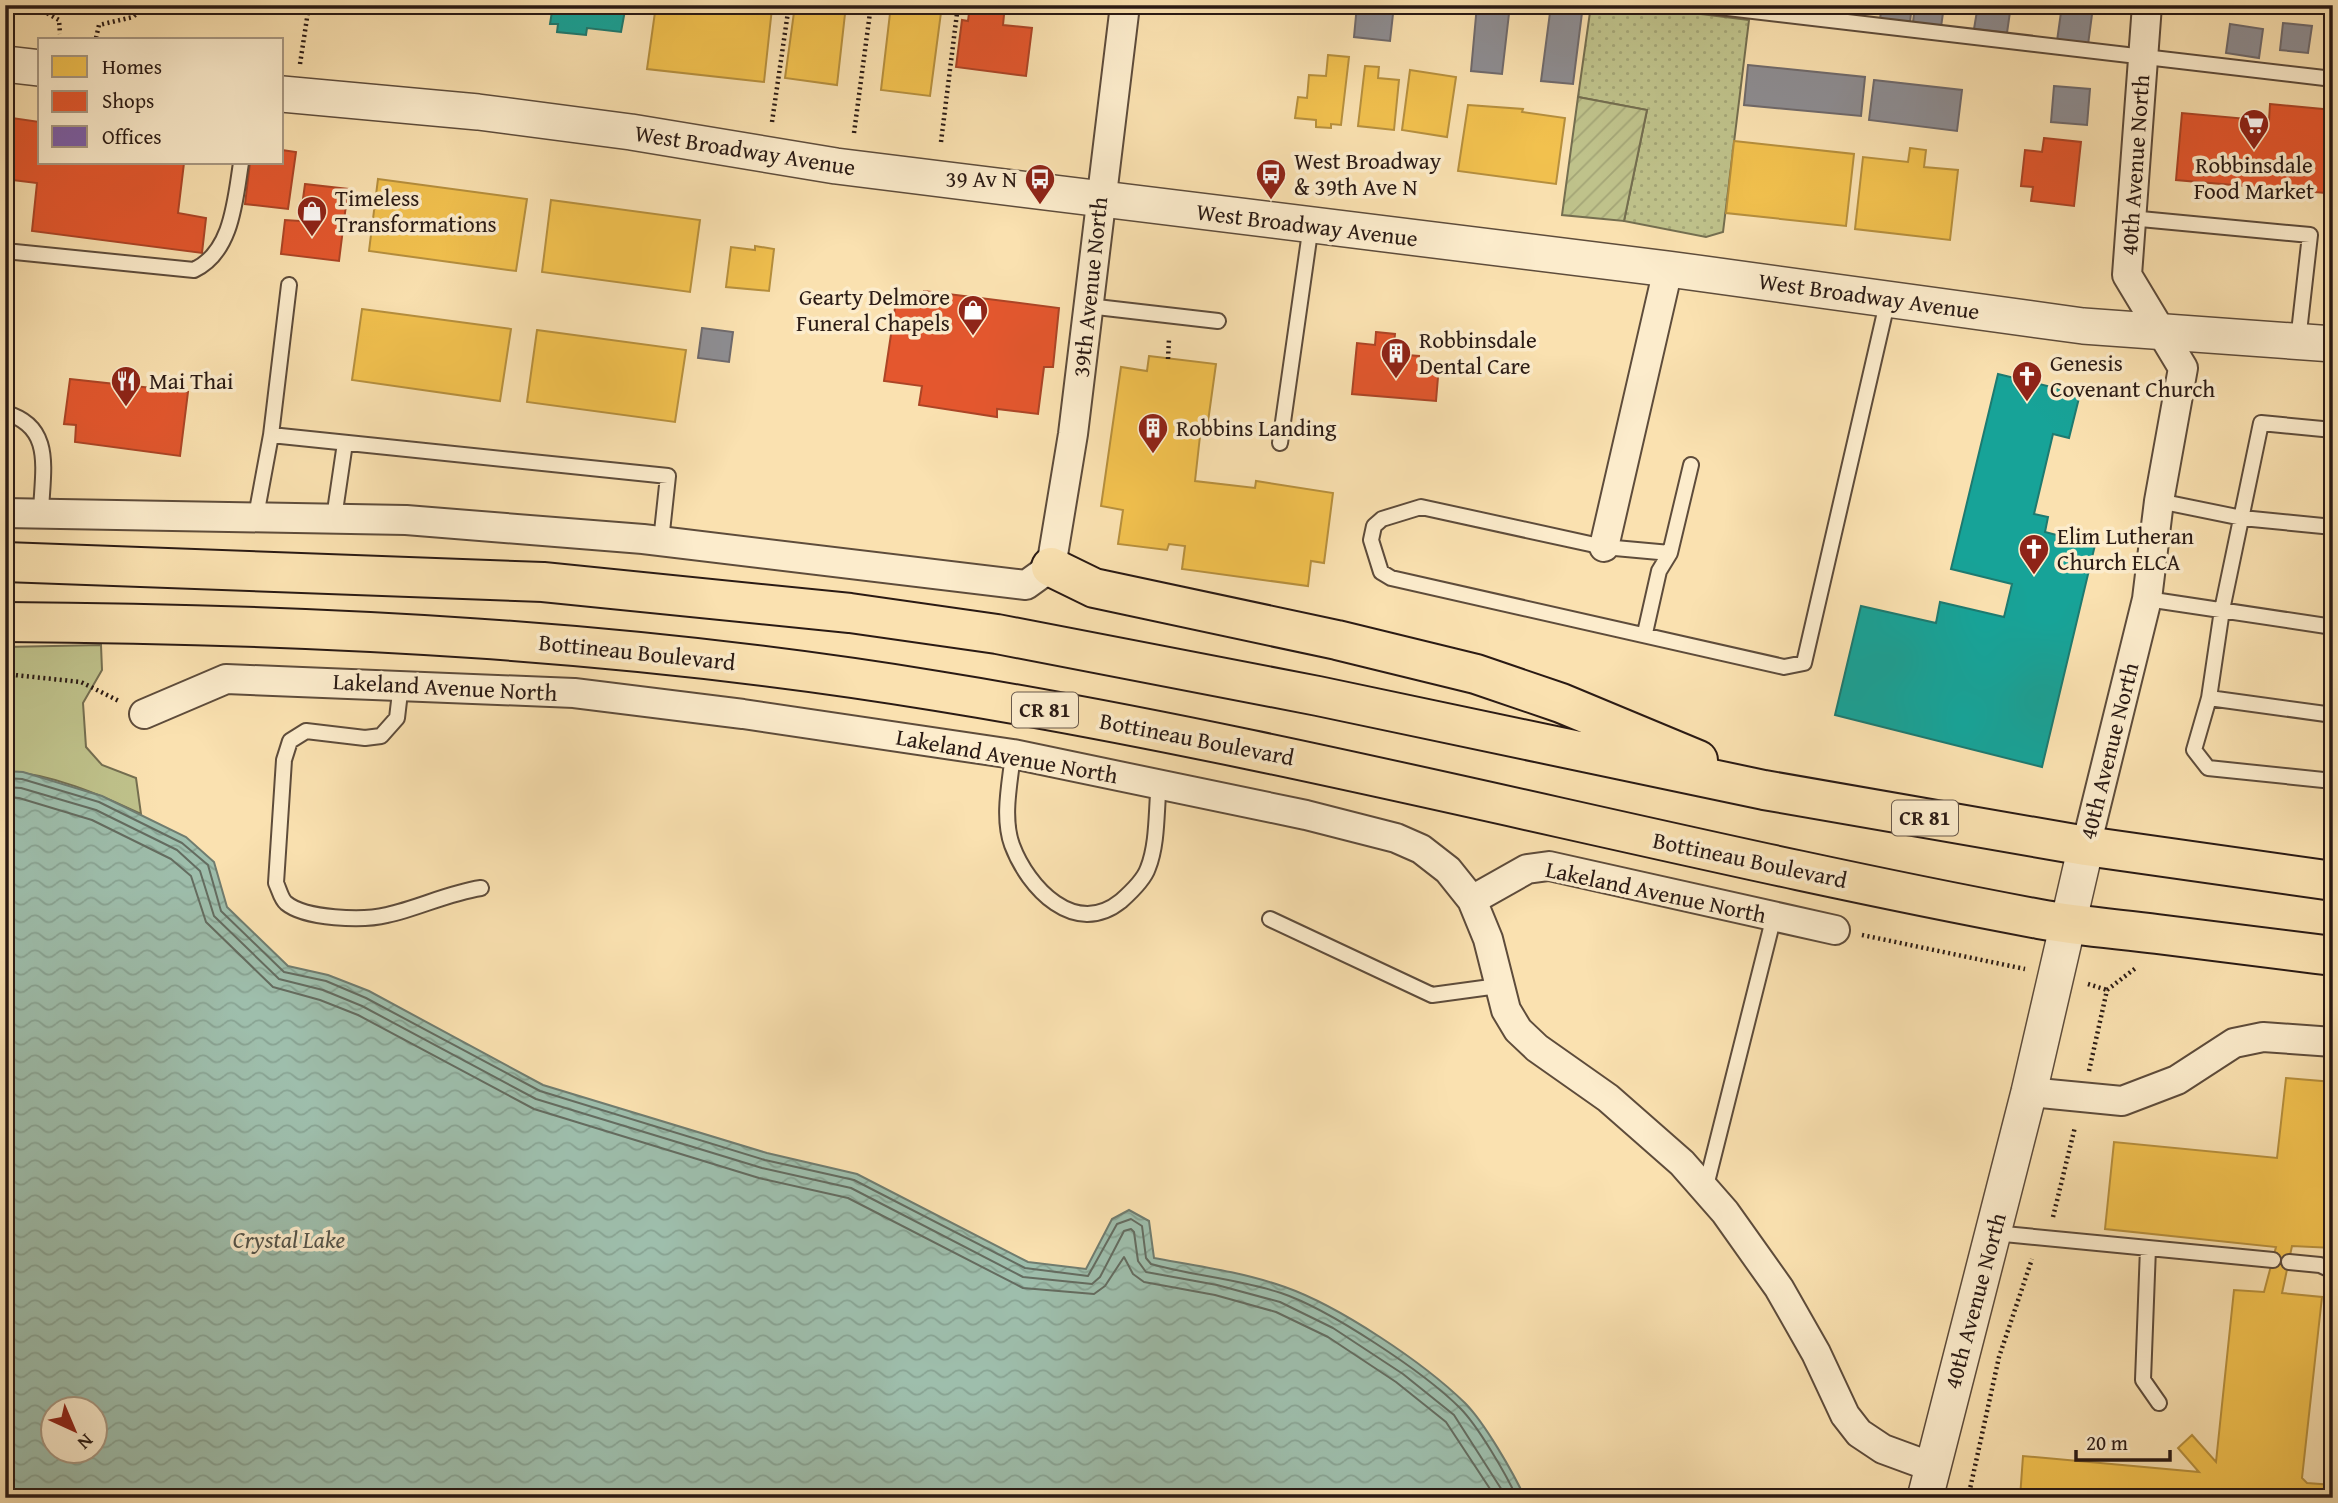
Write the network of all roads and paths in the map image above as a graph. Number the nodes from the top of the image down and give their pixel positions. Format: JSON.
{"nodes":[{"id":1,"x":33,"y":5,"type":"edge"},
{"id":2,"x":146,"y":5,"type":"edge"},
{"id":3,"x":309,"y":5,"type":"edge"},
{"id":4,"x":789,"y":5,"type":"edge"},
{"id":5,"x":872,"y":5,"type":"edge"},
{"id":6,"x":958,"y":5,"type":"edge"},
{"id":7,"x":1125,"y":5,"type":"edge"},
{"id":8,"x":1702,"y":5,"type":"edge"},
{"id":9,"x":2147,"y":5,"type":"edge"},
{"id":10,"x":60,"y":34,"type":"dead end"},
{"id":11,"x":96,"y":38,"type":"dead end"},
{"id":12,"x":2143,"y":59,"type":"junction"},
{"id":13,"x":5,"y":64,"type":"edge"},
{"id":14,"x":300,"y":65,"type":"dead end"},
{"id":15,"x":38,"y":68,"type":"edge"},
{"id":16,"x":2333,"y":79,"type":"edge"},
{"id":17,"x":284,"y":94,"type":"edge"},
{"id":18,"x":772,"y":122,"type":"dead end"},
{"id":19,"x":854,"y":133,"type":"dead end"},
{"id":20,"x":941,"y":142,"type":"dead end"},
{"id":21,"x":241,"y":164,"type":"edge"},
{"id":22,"x":1099,"y":200,"type":"junction"},
{"id":23,"x":2130,"y":218,"type":"junction"},
{"id":24,"x":1311,"y":225,"type":"junction"},
{"id":25,"x":5,"y":251,"type":"edge"},
{"id":26,"x":1668,"y":269,"type":"junction"},
{"id":27,"x":289,"y":285,"type":"dead end"},
{"id":28,"x":1888,"y":298,"type":"junction"},
{"id":29,"x":1088,"y":306,"type":"junction"},
{"id":30,"x":1219,"y":321,"type":"dead end"},
{"id":31,"x":2163,"y":333,"type":"junction"},
{"id":32,"x":2298,"y":341,"type":"junction"},
{"id":33,"x":2333,"y":344,"type":"edge"},
{"id":34,"x":5,"y":412,"type":"edge"},
{"id":35,"x":2333,"y":430,"type":"edge"},
{"id":36,"x":271,"y":435,"type":"junction"},
{"id":37,"x":345,"y":443,"type":"junction"},
{"id":38,"x":1280,"y":443,"type":"dead end"},
{"id":39,"x":1691,"y":465,"type":"dead end"},
{"id":40,"x":2159,"y":501,"type":"junction"},
{"id":41,"x":5,"y":513,"type":"edge"},
{"id":42,"x":41,"y":513,"type":"junction"},
{"id":43,"x":256,"y":516,"type":"junction"},
{"id":44,"x":334,"y":518,"type":"junction"},
{"id":45,"x":2242,"y":518,"type":"junction"},
{"id":46,"x":2333,"y":527,"type":"edge"},
{"id":47,"x":661,"y":541,"type":"junction"},
{"id":48,"x":1604,"y":547,"type":"junction"},
{"id":49,"x":1670,"y":553,"type":"junction"},
{"id":50,"x":5,"y":562,"type":"edge"},
{"id":51,"x":1051,"y":567,"type":"junction"},
{"id":52,"x":2147,"y":599,"type":"junction"},
{"id":53,"x":2221,"y":610,"type":"junction"},
{"id":54,"x":5,"y":622,"type":"edge"},
{"id":55,"x":2333,"y":626,"type":"edge"},
{"id":56,"x":1645,"y":633,"type":"junction"},
{"id":57,"x":5,"y":674,"type":"edge"},
{"id":58,"x":401,"y":684,"type":"junction"},
{"id":59,"x":2209,"y":698,"type":"junction"},
{"id":60,"x":144,"y":715,"type":"joint"},
{"id":61,"x":2333,"y":715,"type":"edge"},
{"id":62,"x":1013,"y":754,"type":"junction"},
{"id":63,"x":2333,"y":781,"type":"edge"},
{"id":64,"x":1159,"y":783,"type":"junction"},
{"id":65,"x":1764,"y":790,"type":"junction"},
{"id":66,"x":2086,"y":846,"type":"junction"},
{"id":67,"x":2333,"y":881,"type":"edge"},
{"id":68,"x":481,"y":888,"type":"dead end"},
{"id":69,"x":1472,"y":900,"type":"junction"},
{"id":70,"x":1774,"y":916,"type":"junction"},
{"id":71,"x":1270,"y":919,"type":"dead end"},
{"id":72,"x":2068,"y":923,"type":"junction"},
{"id":73,"x":1835,"y":930,"type":"joint"},
{"id":74,"x":2333,"y":956,"type":"edge"},
{"id":75,"x":1980,"y":960,"type":"dead end"},
{"id":76,"x":2146,"y":960,"type":"dead end"},
{"id":77,"x":1498,"y":986,"type":"junction"},
{"id":78,"x":2108,"y":990,"type":"dead end"},
{"id":79,"x":2333,"y":1042,"type":"edge"},
{"id":80,"x":2029,"y":1092,"type":"junction"},
{"id":81,"x":1705,"y":1190,"type":"junction"},
{"id":82,"x":1994,"y":1233,"type":"junction"},
{"id":83,"x":2148,"y":1248,"type":"junction"},
{"id":84,"x":2273,"y":1260,"type":"dead end"},
{"id":85,"x":2289,"y":1262,"type":"dead end"},
{"id":86,"x":2333,"y":1271,"type":"edge"},
{"id":87,"x":2159,"y":1403,"type":"dead end"},
{"id":88,"x":1928,"y":1483,"type":"edge"}],
"edges":[{"from":1,"to":10,"type":"path"},
{"from":2,"to":11,"type":"path"},
{"from":3,"to":14,"type":"path"},
{"from":4,"to":18,"type":"path"},
{"from":5,"to":19,"type":"path"},
{"from":6,"to":20,"type":"path"},
{"from":7,"to":22,"type":"street","name":"39th Avenue North"},
{"from":8,"to":12,"type":"lane"},
{"from":9,"to":12,"type":"street","name":"40th Avenue North"},
{"from":12,"to":16,"type":"lane"},
{"from":12,"to":23,"type":"street","name":"40th Avenue North"},
{"from":13,"to":15,"type":"street"},
{"from":17,"to":22,"type":"street","name":"West Broadway Avenue"},
{"from":21,"to":25,"type":"lane"},
{"from":22,"to":24,"type":"street","name":"West Broadway Avenue"},
{"from":22,"to":29,"type":"street","name":"39th Avenue North"},
{"from":23,"to":31,"type":"street","name":"40th Avenue North"},
{"from":23,"to":32,"type":"lane"},
{"from":24,"to":26,"type":"street","name":"West Broadway Avenue"},
{"from":24,"to":38,"type":"lane"},
{"from":26,"to":28,"type":"street","name":"West Broadway Avenue"},
{"from":26,"to":48,"type":"street"},
{"from":27,"to":36,"type":"lane"},
{"from":28,"to":31,"type":"street","name":"West Broadway Avenue"},
{"from":28,"to":56,"type":"lane"},
{"from":29,"to":30,"type":"lane"},
{"from":29,"to":51,"type":"street","name":"39th Avenue North"},
{"from":31,"to":32,"type":"street","name":"West Broadway Avenue"},
{"from":31,"to":40,"type":"street","name":"40th Avenue North"},
{"from":32,"to":33,"type":"street","name":"West Broadway Avenue"},
{"from":34,"to":42,"type":"lane"},
{"from":35,"to":45,"type":"lane"},
{"from":36,"to":37,"type":"lane"},
{"from":36,"to":43,"type":"lane"},
{"from":37,"to":44,"type":"lane"},
{"from":37,"to":47,"type":"lane"},
{"from":39,"to":49,"type":"lane"},
{"from":40,"to":45,"type":"lane"},
{"from":40,"to":52,"type":"street","name":"40th Avenue North"},
{"from":41,"to":42,"type":"street"},
{"from":42,"to":43,"type":"street"},
{"from":43,"to":44,"type":"street"},
{"from":44,"to":47,"type":"street"},
{"from":45,"to":46,"type":"lane"},
{"from":45,"to":53,"type":"lane"},
{"from":47,"to":51,"type":"street"},
{"from":48,"to":49,"type":"lane"},
{"from":48,"to":56,"type":"lane"},
{"from":49,"to":56,"type":"lane"},
{"from":50,"to":65,"type":"main road","number":"CR 81"},
{"from":51,"to":65,"type":"main road"},
{"from":52,"to":53,"type":"lane"},
{"from":52,"to":66,"type":"street","name":"40th Avenue North"},
{"from":53,"to":55,"type":"lane"},
{"from":53,"to":59,"type":"lane"},
{"from":54,"to":72,"type":"main road","name":"Bottineau Boulevard","number":"CR 81"},
{"from":57,"to":60,"type":"path"},
{"from":58,"to":60,"type":"street","name":"Lakeland Avenue North"},
{"from":58,"to":62,"type":"street","name":"Lakeland Avenue North"},
{"from":58,"to":68,"type":"lane"},
{"from":59,"to":61,"type":"lane"},
{"from":59,"to":63,"type":"lane"},
{"from":62,"to":64,"type":"street","name":"Lakeland Avenue North"},
{"from":62,"to":64,"type":"lane"},
{"from":64,"to":69,"type":"street","name":"Lakeland Avenue North"},
{"from":65,"to":66,"type":"main road","number":"CR 81"},
{"from":66,"to":67,"type":"main road","number":"CR 81"},
{"from":66,"to":72,"type":"street","name":"40th Avenue North"},
{"from":69,"to":70,"type":"street","name":"Lakeland Avenue North"},
{"from":69,"to":77,"type":"street"},
{"from":70,"to":73,"type":"street","name":"Lakeland Avenue North"},
{"from":70,"to":81,"type":"lane"},
{"from":71,"to":77,"type":"lane"},
{"from":72,"to":74,"type":"main road","name":"Bottineau Boulevard","number":"CR 81"},
{"from":72,"to":80,"type":"street","name":"40th Avenue North"},
{"from":73,"to":75,"type":"path"},
{"from":76,"to":78,"type":"path"},
{"from":77,"to":81,"type":"street"},
{"from":79,"to":80,"type":"street"},
{"from":80,"to":82,"type":"street","name":"40th Avenue North"},
{"from":81,"to":88,"type":"street"},
{"from":82,"to":83,"type":"lane"},
{"from":82,"to":88,"type":"street","name":"40th Avenue North"},
{"from":83,"to":84,"type":"lane"},
{"from":83,"to":87,"type":"lane"},
{"from":85,"to":86,"type":"lane"}]}
